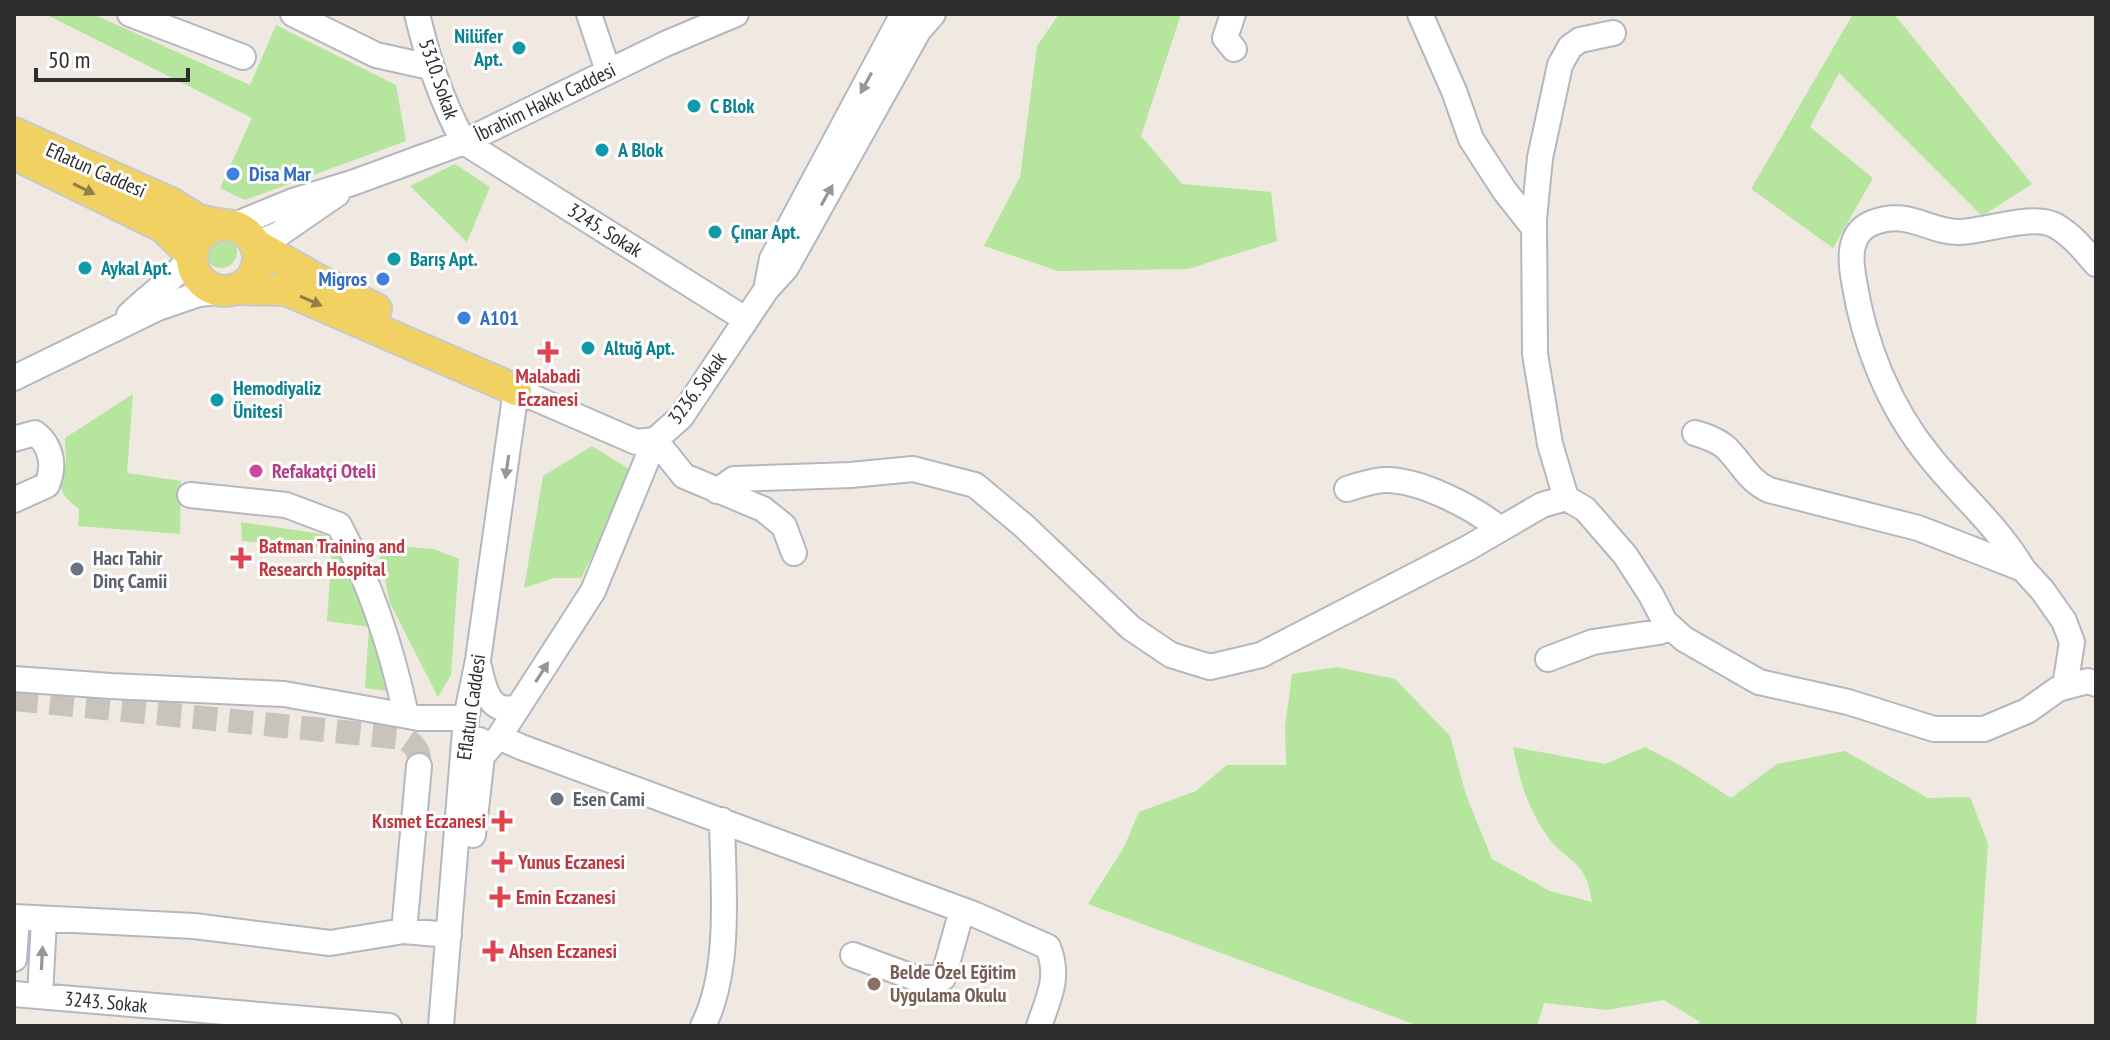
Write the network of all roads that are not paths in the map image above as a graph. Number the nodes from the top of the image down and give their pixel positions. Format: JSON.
{"nodes":[{"id":1,"x":130,"y":14,"type":"edge"},
{"id":2,"x":293,"y":14,"type":"edge"},
{"id":3,"x":417,"y":14,"type":"edge"},
{"id":4,"x":589,"y":14,"type":"edge"},
{"id":5,"x":736,"y":14,"type":"edge"},
{"id":6,"x":903,"y":14,"type":"edge"},
{"id":7,"x":933,"y":14,"type":"edge"},
{"id":8,"x":1233,"y":14,"type":"edge"},
{"id":9,"x":1420,"y":14,"type":"edge"},
{"id":10,"x":1613,"y":33,"type":"dead end"},
{"id":11,"x":1234,"y":49,"type":"dead end"},
{"id":12,"x":243,"y":57,"type":"dead end"},
{"id":13,"x":430,"y":67,"type":"junction"},
{"id":14,"x":608,"y":71,"type":"junction"},
{"id":15,"x":14,"y":133,"type":"edge"},
{"id":16,"x":464,"y":142,"type":"junction"},
{"id":17,"x":14,"y":154,"type":"edge"},
{"id":18,"x":1534,"y":228,"type":"junction"},
{"id":19,"x":236,"y":232,"type":"junction"},
{"id":20,"x":192,"y":255,"type":"junction"},
{"id":21,"x":2096,"y":264,"type":"edge"},
{"id":22,"x":230,"y":290,"type":"junction"},
{"id":23,"x":766,"y":290,"type":"junction"},
{"id":24,"x":745,"y":319,"type":"junction"},
{"id":25,"x":113,"y":331,"type":"junction"},
{"id":26,"x":14,"y":378,"type":"edge"},
{"id":27,"x":516,"y":390,"type":"junction"},
{"id":28,"x":1695,"y":433,"type":"dead end"},
{"id":29,"x":14,"y":439,"type":"edge"},
{"id":30,"x":655,"y":440,"type":"junction"},
{"id":31,"x":1347,"y":489,"type":"dead end"},
{"id":32,"x":717,"y":491,"type":"junction"},
{"id":33,"x":190,"y":495,"type":"dead end"},
{"id":34,"x":1566,"y":498,"type":"junction"},
{"id":35,"x":14,"y":500,"type":"edge"},
{"id":36,"x":1500,"y":529,"type":"junction"},
{"id":37,"x":794,"y":553,"type":"dead end"},
{"id":38,"x":2023,"y":569,"type":"junction"},
{"id":39,"x":1670,"y":627,"type":"junction"},
{"id":40,"x":1548,"y":659,"type":"dead end"},
{"id":41,"x":478,"y":660,"type":"junction"},
{"id":42,"x":14,"y":679,"type":"edge"},
{"id":43,"x":2096,"y":684,"type":"edge"},
{"id":44,"x":2065,"y":687,"type":"junction"},
{"id":45,"x":519,"y":706,"type":"junction"},
{"id":46,"x":406,"y":715,"type":"junction"},
{"id":47,"x":466,"y":718,"type":"junction"},
{"id":48,"x":499,"y":737,"type":"junction"},
{"id":49,"x":482,"y":756,"type":"junction"},
{"id":50,"x":419,"y":766,"type":"tunnel mouth"},
{"id":51,"x":722,"y":820,"type":"junction"},
{"id":52,"x":969,"y":913,"type":"junction"},
{"id":53,"x":16,"y":918,"type":"edge"},
{"id":54,"x":44,"y":920,"type":"junction"},
{"id":55,"x":404,"y":931,"type":"junction"},
{"id":56,"x":449,"y":935,"type":"junction"},
{"id":57,"x":853,"y":955,"type":"dead end"},
{"id":58,"x":14,"y":959,"type":"edge"},
{"id":59,"x":14,"y":994,"type":"edge"},
{"id":60,"x":40,"y":996,"type":"junction"},
{"id":61,"x":215,"y":1019,"type":"edge"},
{"id":62,"x":322,"y":1023,"type":"edge"},
{"id":63,"x":389,"y":1026,"type":"edge"},
{"id":64,"x":441,"y":1026,"type":"edge"},
{"id":65,"x":455,"y":1026,"type":"edge"},
{"id":66,"x":703,"y":1026,"type":"edge"},
{"id":67,"x":1039,"y":1026,"type":"edge"}],
"edges":[{"from":1,"to":12,"type":"street"},
{"from":2,"to":13,"type":"street"},
{"from":3,"to":13,"type":"street","name":"5310. Sokak"},
{"from":4,"to":14,"type":"street"},
{"from":5,"to":14,"type":"street","name":"İbrahim Hakkı Caddesi"},
{"from":6,"to":23,"type":"street","name":"3236. Sokak","one_way":true},
{"from":23,"to":7,"type":"street","name":"3236. Sokak","one_way":true},
{"from":8,"to":11,"type":"street"},
{"from":9,"to":18,"type":"street"},
{"from":10,"to":18,"type":"street"},
{"from":13,"to":16,"type":"street","name":"5310. Sokak"},
{"from":14,"to":16,"type":"street","name":"İbrahim Hakkı Caddesi"},
{"from":15,"to":19,"type":"main road","name":"Eflatun Caddesi"},
{"from":16,"to":19,"type":"street","name":"İbrahim Hakkı Caddesi"},
{"from":16,"to":24,"type":"street","name":"3245. Sokak"},
{"from":17,"to":20,"type":"main road","name":"Eflatun Caddesi","one_way":true},
{"from":18,"to":34,"type":"street"},
{"from":19,"to":20,"type":"main road"},
{"from":19,"to":22,"type":"main road"},
{"from":19,"to":27,"type":"main road","name":"Eflatun Caddesi"},
{"from":20,"to":22,"type":"main road"},
{"from":20,"to":25,"type":"street"},
{"from":21,"to":38,"type":"street"},
{"from":22,"to":25,"type":"street"},
{"from":22,"to":27,"type":"main road","one_way":true},
{"from":23,"to":24,"type":"street","name":"3236. Sokak"},
{"from":24,"to":30,"type":"street","name":"3236. Sokak"},
{"from":25,"to":26,"type":"street"},
{"from":27,"to":30,"type":"street","name":"3236. Sokak"},
{"from":27,"to":41,"type":"street","name":"Eflatun Caddesi","one_way":true},
{"from":28,"to":38,"type":"street"},
{"from":29,"to":35,"type":"street"},
{"from":30,"to":32,"type":"street"},
{"from":45,"to":30,"type":"street","one_way":true},
{"from":31,"to":36,"type":"street"},
{"from":32,"to":36,"type":"street"},
{"from":32,"to":37,"type":"street"},
{"from":33,"to":46,"type":"street"},
{"from":34,"to":36,"type":"street"},
{"from":34,"to":39,"type":"street"},
{"from":38,"to":44,"type":"street"},
{"from":39,"to":40,"type":"street"},
{"from":39,"to":44,"type":"street"},
{"from":41,"to":45,"type":"street"},
{"from":41,"to":47,"type":"street","name":"Eflatun Caddesi"},
{"from":42,"to":46,"type":"street"},
{"from":43,"to":44,"type":"street"},
{"from":45,"to":48,"type":"street"},
{"from":46,"to":47,"type":"street"},
{"from":47,"to":49,"type":"street"},
{"from":47,"to":56,"type":"street","name":"Eflatun Caddesi"},
{"from":48,"to":49,"type":"street"},
{"from":48,"to":51,"type":"street"},
{"from":49,"to":65,"type":"street","name":"Eflatun Caddesi"},
{"from":50,"to":55,"type":"street"},
{"from":51,"to":52,"type":"street"},
{"from":51,"to":66,"type":"street"},
{"from":52,"to":57,"type":"street"},
{"from":52,"to":67,"type":"street"},
{"from":53,"to":54,"type":"street"},
{"from":53,"to":58,"type":"street"},
{"from":54,"to":55,"type":"street"},
{"from":60,"to":54,"type":"street","one_way":true},
{"from":55,"to":56,"type":"street"},
{"from":56,"to":64,"type":"street","name":"Eflatun Caddesi"},
{"from":59,"to":60,"type":"street","name":"3243. Sokak"},
{"from":60,"to":61,"type":"street","name":"3243. Sokak"},
{"from":61,"to":62,"type":"street","name":"3243. Sokak"},
{"from":62,"to":63,"type":"street","name":"3243. Sokak"}]}
